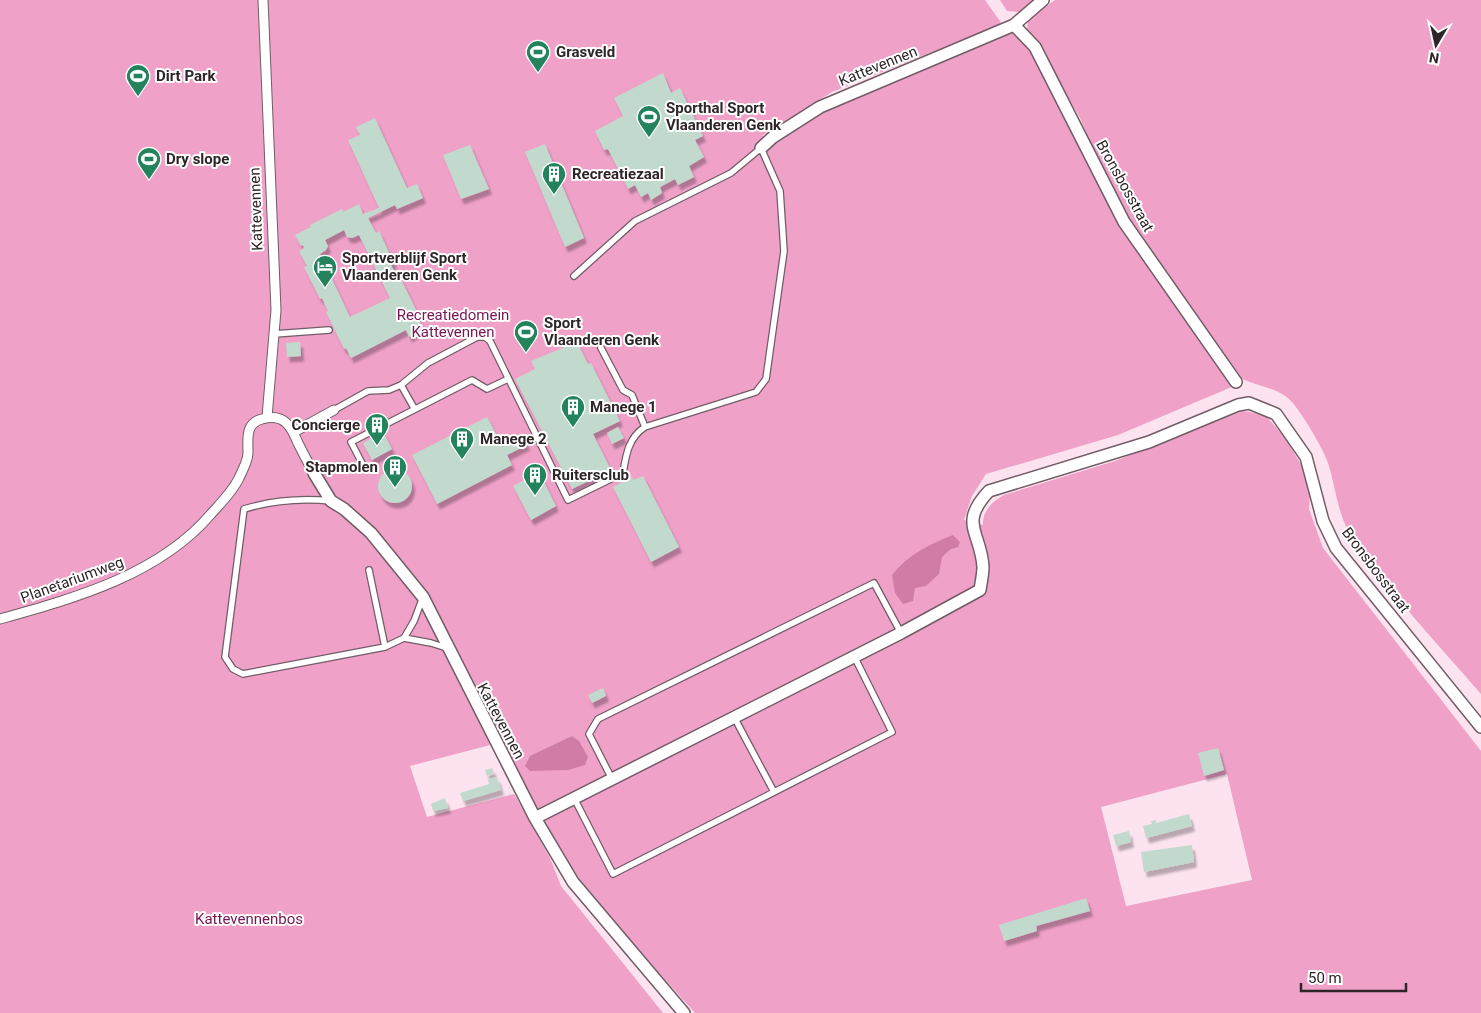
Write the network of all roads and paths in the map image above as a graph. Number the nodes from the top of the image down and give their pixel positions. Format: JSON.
{"nodes":[{"id":1,"x":263,"y":0,"type":"edge"},
{"id":2,"x":1043,"y":0,"type":"edge"},
{"id":3,"x":1014,"y":25,"type":"junction"},
{"id":4,"x":761,"y":148,"type":"junction"},
{"id":5,"x":574,"y":276,"type":"dead end"},
{"id":6,"x":330,"y":330,"type":"dead end"},
{"id":7,"x":274,"y":334,"type":"junction"},
{"id":8,"x":601,"y":348,"type":"dead end"},
{"id":9,"x":508,"y":379,"type":"junction"},
{"id":10,"x":1236,"y":382,"type":"dead end"},
{"id":11,"x":401,"y":384,"type":"junction"},
{"id":12,"x":414,"y":408,"type":"junction"},
{"id":13,"x":334,"y":410,"type":"joint"},
{"id":14,"x":268,"y":418,"type":"junction"},
{"id":15,"x":645,"y":427,"type":"junction"},
{"id":16,"x":294,"y":432,"type":"junction"},
{"id":17,"x":363,"y":465,"type":"dead end"},
{"id":18,"x":314,"y":473,"type":"joint"},
{"id":19,"x":331,"y":501,"type":"junction"},
{"id":20,"x":369,"y":570,"type":"dead end"},
{"id":21,"x":422,"y":597,"type":"junction"},
{"id":22,"x":0,"y":619,"type":"edge"},
{"id":23,"x":900,"y":633,"type":"junction"},
{"id":24,"x":404,"y":638,"type":"junction"},
{"id":25,"x":385,"y":646,"type":"junction"},
{"id":26,"x":447,"y":648,"type":"junction"},
{"id":27,"x":854,"y":656,"type":"junction"},
{"id":28,"x":734,"y":717,"type":"junction"},
{"id":29,"x":1481,"y":727,"type":"edge"},
{"id":30,"x":612,"y":779,"type":"junction"},
{"id":31,"x":774,"y":792,"type":"junction"},
{"id":32,"x":574,"y":798,"type":"junction"},
{"id":33,"x":535,"y":818,"type":"junction"},
{"id":34,"x":684,"y":1013,"type":"edge"}],
"edges":[{"from":1,"to":7,"type":"street","name":"Kattevennen"},
{"from":2,"to":3,"type":"street","name":"Kattevennen"},
{"from":3,"to":4,"type":"street","name":"Kattevennen"},
{"from":3,"to":10,"type":"street","name":"Bronsbosstraat"},
{"from":4,"to":5,"type":"lane"},
{"from":4,"to":15,"type":"lane"},
{"from":6,"to":7,"type":"lane"},
{"from":7,"to":14,"type":"street","name":"Kattevennen"},
{"from":8,"to":15,"type":"lane"},
{"from":9,"to":11,"type":"lane"},
{"from":9,"to":12,"type":"lane"},
{"from":9,"to":15,"type":"lane"},
{"from":11,"to":12,"type":"lane"},
{"from":11,"to":13,"type":"lane"},
{"from":12,"to":17,"type":"lane"},
{"from":13,"to":16,"type":"street"},
{"from":14,"to":16,"type":"street"},
{"from":14,"to":22,"type":"street","name":"Planetariumweg"},
{"from":16,"to":18,"type":"street","name":"Kattevennen"},
{"from":18,"to":19,"type":"street","name":"Kattevennen"},
{"from":19,"to":21,"type":"street","name":"Kattevennen"},
{"from":19,"to":25,"type":"lane"},
{"from":20,"to":25,"type":"lane"},
{"from":21,"to":24,"type":"lane"},
{"from":21,"to":26,"type":"street","name":"Kattevennen"},
{"from":23,"to":27,"type":"street"},
{"from":23,"to":29,"type":"street","name":"Bronsbosstraat"},
{"from":23,"to":30,"type":"lane"},
{"from":24,"to":25,"type":"lane"},
{"from":24,"to":26,"type":"lane"},
{"from":26,"to":33,"type":"street","name":"Kattevennen"},
{"from":27,"to":28,"type":"street"},
{"from":27,"to":31,"type":"lane"},
{"from":28,"to":30,"type":"street"},
{"from":28,"to":31,"type":"lane"},
{"from":30,"to":32,"type":"street"},
{"from":31,"to":32,"type":"lane"},
{"from":32,"to":33,"type":"street"},
{"from":33,"to":34,"type":"street","name":"Kattevennen"}]}
